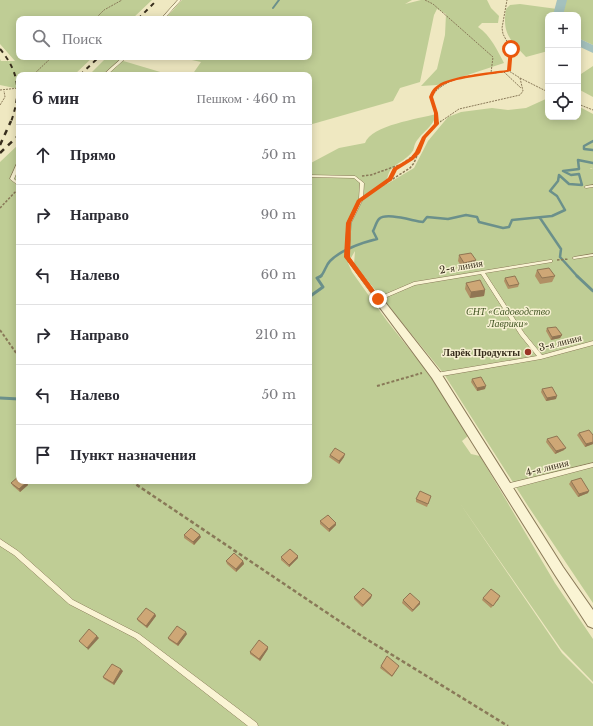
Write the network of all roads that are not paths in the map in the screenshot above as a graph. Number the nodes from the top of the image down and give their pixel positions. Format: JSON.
{"nodes":[{"id":1,"x":180,"y":0,"type":"edge"},
{"id":2,"x":165,"y":16,"type":"edge"},
{"id":3,"x":122,"y":60,"type":"edge"},
{"id":4,"x":108,"y":72,"type":"edge"},
{"id":5,"x":16,"y":169,"type":"edge"},
{"id":6,"x":312,"y":176,"type":"edge"},
{"id":7,"x":16,"y":183,"type":"edge"},
{"id":8,"x":593,"y":186,"type":"edge"},
{"id":9,"x":586,"y":187,"type":"dead end"},
{"id":10,"x":593,"y":255,"type":"edge"},
{"id":11,"x":574,"y":258,"type":"dead end"},
{"id":12,"x":550,"y":261,"type":"dead end"},
{"id":13,"x":482,"y":272,"type":"junction"},
{"id":14,"x":378,"y":299,"type":"junction"},
{"id":15,"x":593,"y":343,"type":"edge"},
{"id":16,"x":541,"y":357,"type":"junction"},
{"id":17,"x":434,"y":372,"type":"junction"},
{"id":18,"x":593,"y":465,"type":"edge"},
{"id":19,"x":506,"y":487,"type":"junction"},
{"id":20,"x":0,"y":542,"type":"edge"},
{"id":21,"x":591,"y":617,"type":"edge"},
{"id":22,"x":254,"y":726,"type":"edge"}],
"edges":[{"from":1,"to":2,"type":"lane"},
{"from":3,"to":4,"type":"lane"},
{"from":5,"to":7,"type":"lane"},
{"from":6,"to":14,"type":"lane"},
{"from":8,"to":9,"type":"lane"},
{"from":10,"to":11,"type":"lane"},
{"from":12,"to":13,"type":"lane","name":"2-я линия"},
{"from":13,"to":14,"type":"lane","name":"2-я линия"},
{"from":13,"to":16,"type":"lane"},
{"from":14,"to":17,"type":"street"},
{"from":15,"to":16,"type":"lane","name":"3-я линия"},
{"from":16,"to":17,"type":"lane","name":"3-я линия"},
{"from":17,"to":19,"type":"street"},
{"from":18,"to":19,"type":"lane","name":"4-я линия"},
{"from":19,"to":21,"type":"street"},
{"from":20,"to":22,"type":"lane"}]}
